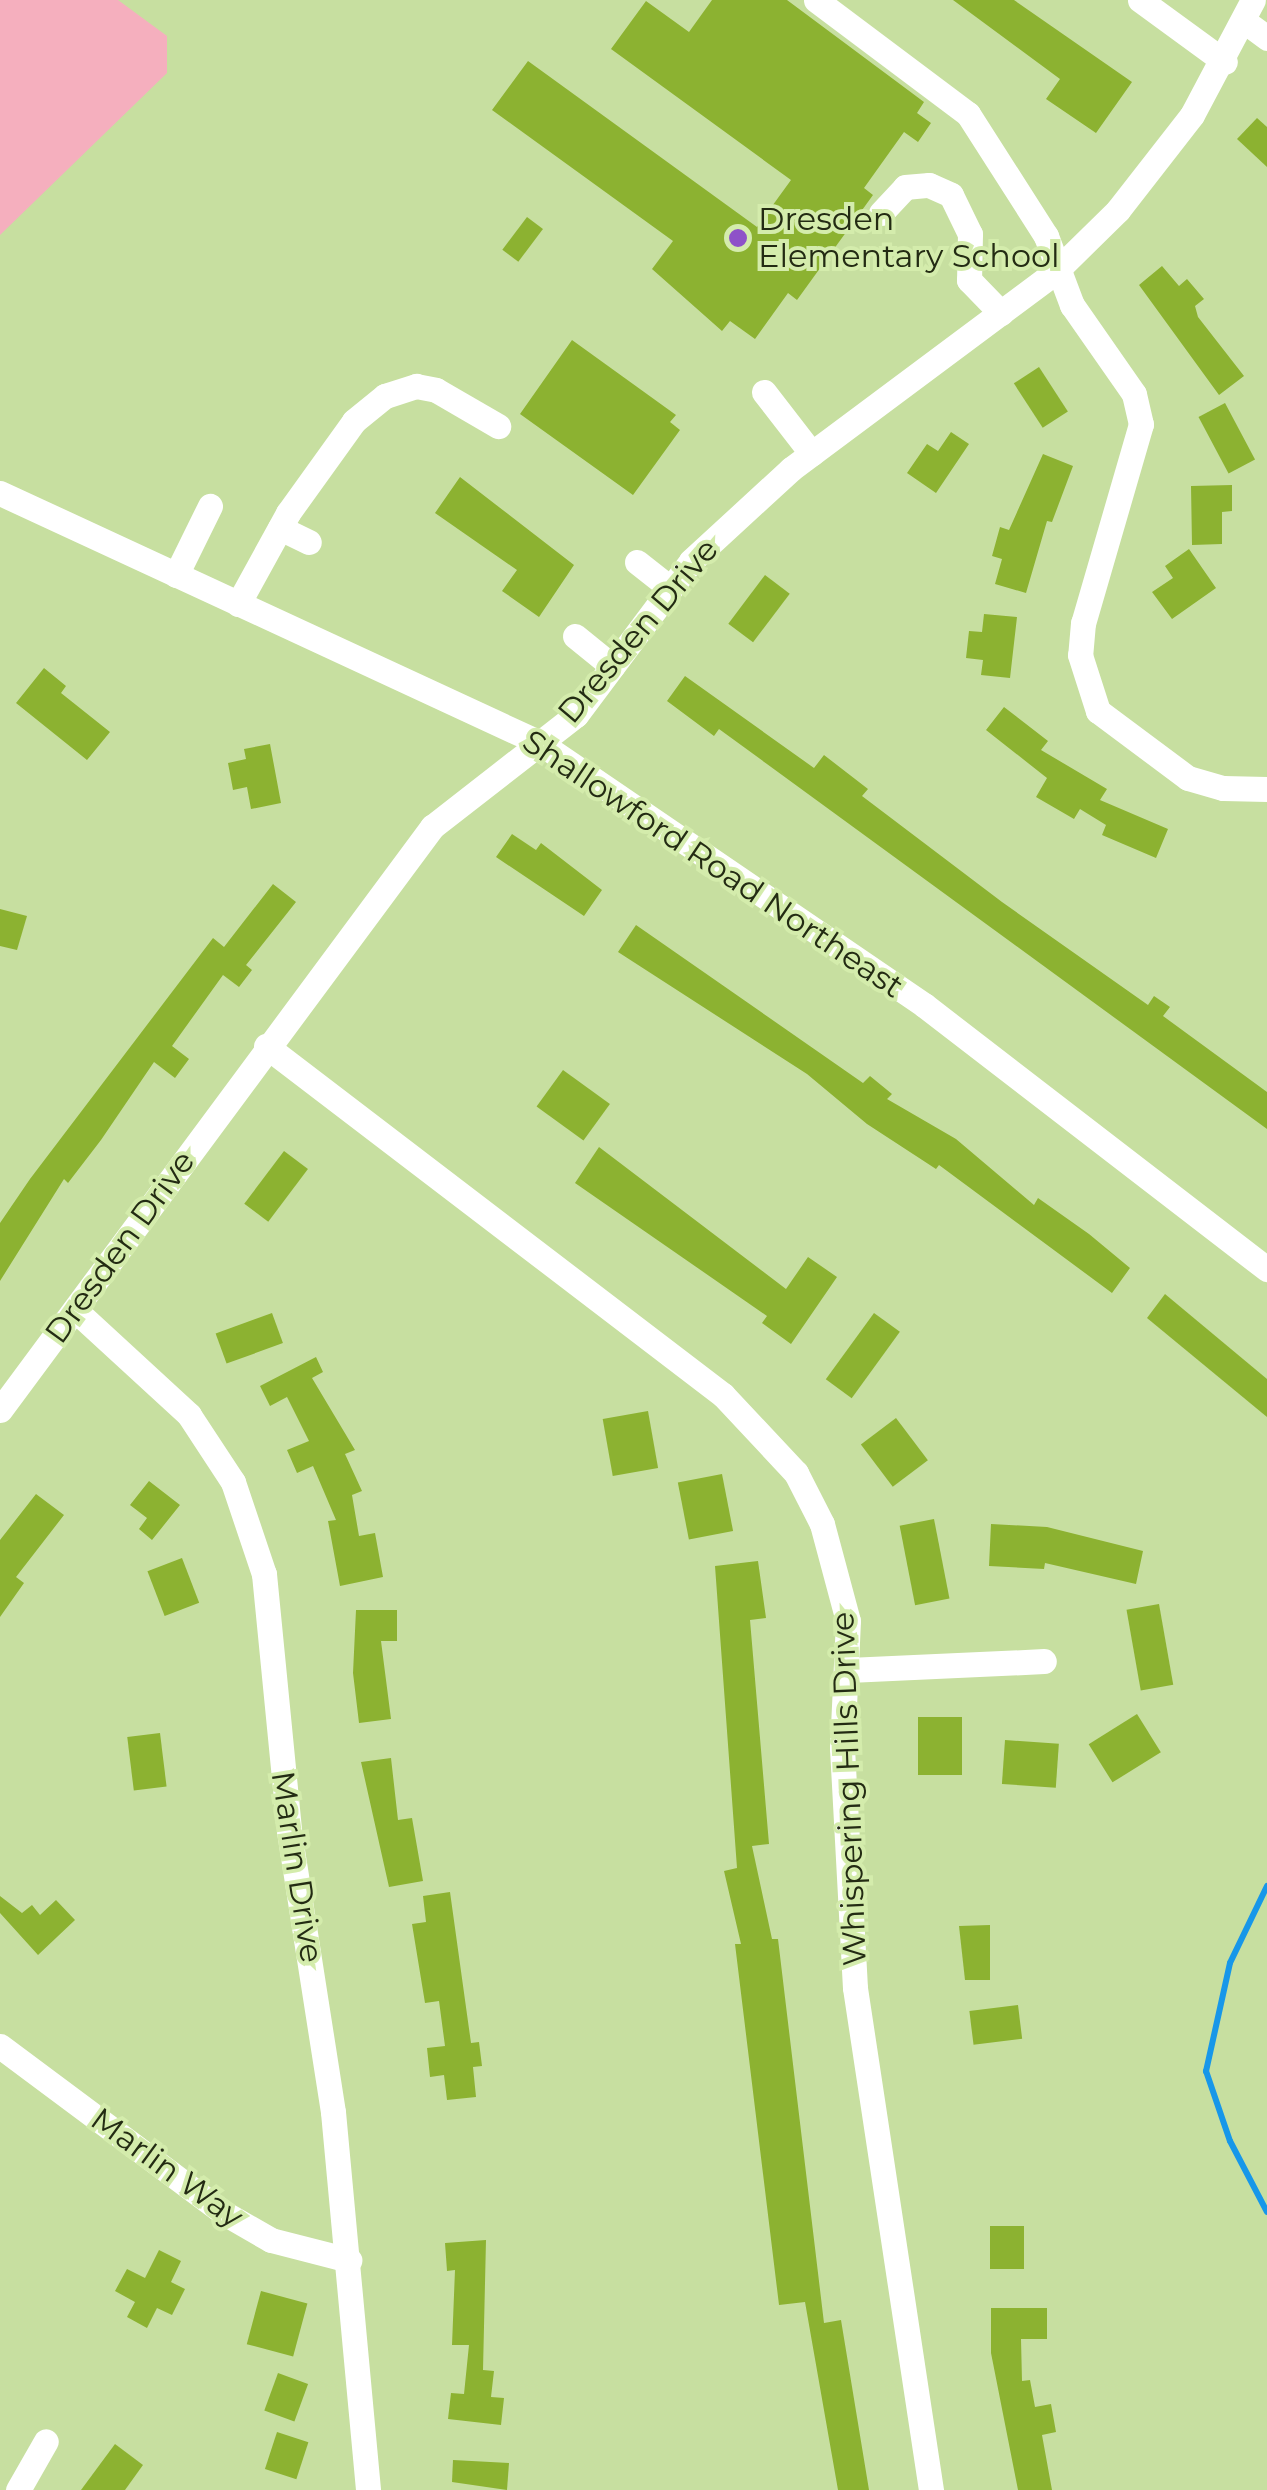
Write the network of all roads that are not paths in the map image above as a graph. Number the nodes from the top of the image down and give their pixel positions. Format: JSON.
{"nodes":[{"id":1,"x":816,"y":0,"type":"edge"},
{"id":2,"x":1140,"y":0,"type":"edge"},
{"id":3,"x":1248,"y":11,"type":"edge"},
{"id":4,"x":1267,"y":38,"type":"edge"},
{"id":5,"x":1225,"y":62,"type":"junction"},
{"id":6,"x":881,"y":212,"type":"dead end"},
{"id":7,"x":1055,"y":272,"type":"junction"},
{"id":8,"x":1000,"y":313,"type":"junction"},
{"id":9,"x":764,"y":392,"type":"dead end"},
{"id":10,"x":498,"y":426,"type":"dead end"},
{"id":11,"x":812,"y":454,"type":"junction"},
{"id":12,"x":0,"y":493,"type":"edge"},
{"id":13,"x":210,"y":506,"type":"dead end"},
{"id":14,"x":280,"y":528,"type":"junction"},
{"id":15,"x":309,"y":542,"type":"dead end"},
{"id":16,"x":637,"y":562,"type":"dead end"},
{"id":17,"x":176,"y":576,"type":"junction"},
{"id":18,"x":670,"y":588,"type":"junction"},
{"id":19,"x":238,"y":604,"type":"junction"},
{"id":20,"x":575,"y":636,"type":"dead end"},
{"id":21,"x":612,"y":666,"type":"junction"},
{"id":22,"x":540,"y":743,"type":"junction"},
{"id":23,"x":1267,"y":789,"type":"edge"},
{"id":24,"x":266,"y":1046,"type":"junction"},
{"id":25,"x":1267,"y":1269,"type":"edge"},
{"id":26,"x":74,"y":1310,"type":"junction"},
{"id":27,"x":0,"y":1410,"type":"edge"},
{"id":28,"x":1044,"y":1662,"type":"dead end"},
{"id":29,"x":848,"y":1670,"type":"junction"},
{"id":30,"x":0,"y":2046,"type":"edge"},
{"id":31,"x":349,"y":2260,"type":"junction"},
{"id":32,"x":46,"y":2441,"type":"dead end"},
{"id":33,"x":18,"y":2490,"type":"edge"},
{"id":34,"x":368,"y":2490,"type":"edge"},
{"id":35,"x":931,"y":2490,"type":"edge"}],
"edges":[{"from":1,"to":7,"type":"street"},
{"from":2,"to":5,"type":"street"},
{"from":3,"to":4,"type":"street"},
{"from":3,"to":5,"type":"street","name":"Dresden Drive"},
{"from":5,"to":7,"type":"street","name":"Dresden Drive"},
{"from":6,"to":8,"type":"street"},
{"from":7,"to":8,"type":"street","name":"Dresden Drive"},
{"from":7,"to":23,"type":"street"},
{"from":8,"to":11,"type":"street","name":"Dresden Drive"},
{"from":9,"to":11,"type":"street"},
{"from":10,"to":14,"type":"street"},
{"from":11,"to":18,"type":"street","name":"Dresden Drive"},
{"from":12,"to":17,"type":"street","name":"Shallowford Road Northeast"},
{"from":13,"to":17,"type":"street"},
{"from":14,"to":15,"type":"street"},
{"from":14,"to":19,"type":"street"},
{"from":16,"to":18,"type":"street"},
{"from":17,"to":19,"type":"street","name":"Shallowford Road Northeast"},
{"from":18,"to":21,"type":"street","name":"Dresden Drive"},
{"from":19,"to":22,"type":"street","name":"Shallowford Road Northeast"},
{"from":20,"to":21,"type":"street"},
{"from":21,"to":22,"type":"street","name":"Dresden Drive"},
{"from":22,"to":24,"type":"street","name":"Dresden Drive"},
{"from":22,"to":25,"type":"street","name":"Shallowford Road Northeast"},
{"from":24,"to":26,"type":"street","name":"Dresden Drive"},
{"from":24,"to":29,"type":"street","name":"Whispering Hills Drive"},
{"from":26,"to":27,"type":"street","name":"Dresden Drive"},
{"from":26,"to":31,"type":"street","name":"Marlin Drive"},
{"from":28,"to":29,"type":"street"},
{"from":29,"to":35,"type":"street","name":"Whispering Hills Drive"},
{"from":30,"to":31,"type":"street","name":"Marlin Way"},
{"from":31,"to":34,"type":"street","name":"Marlin Drive"},
{"from":32,"to":33,"type":"street"}]}
